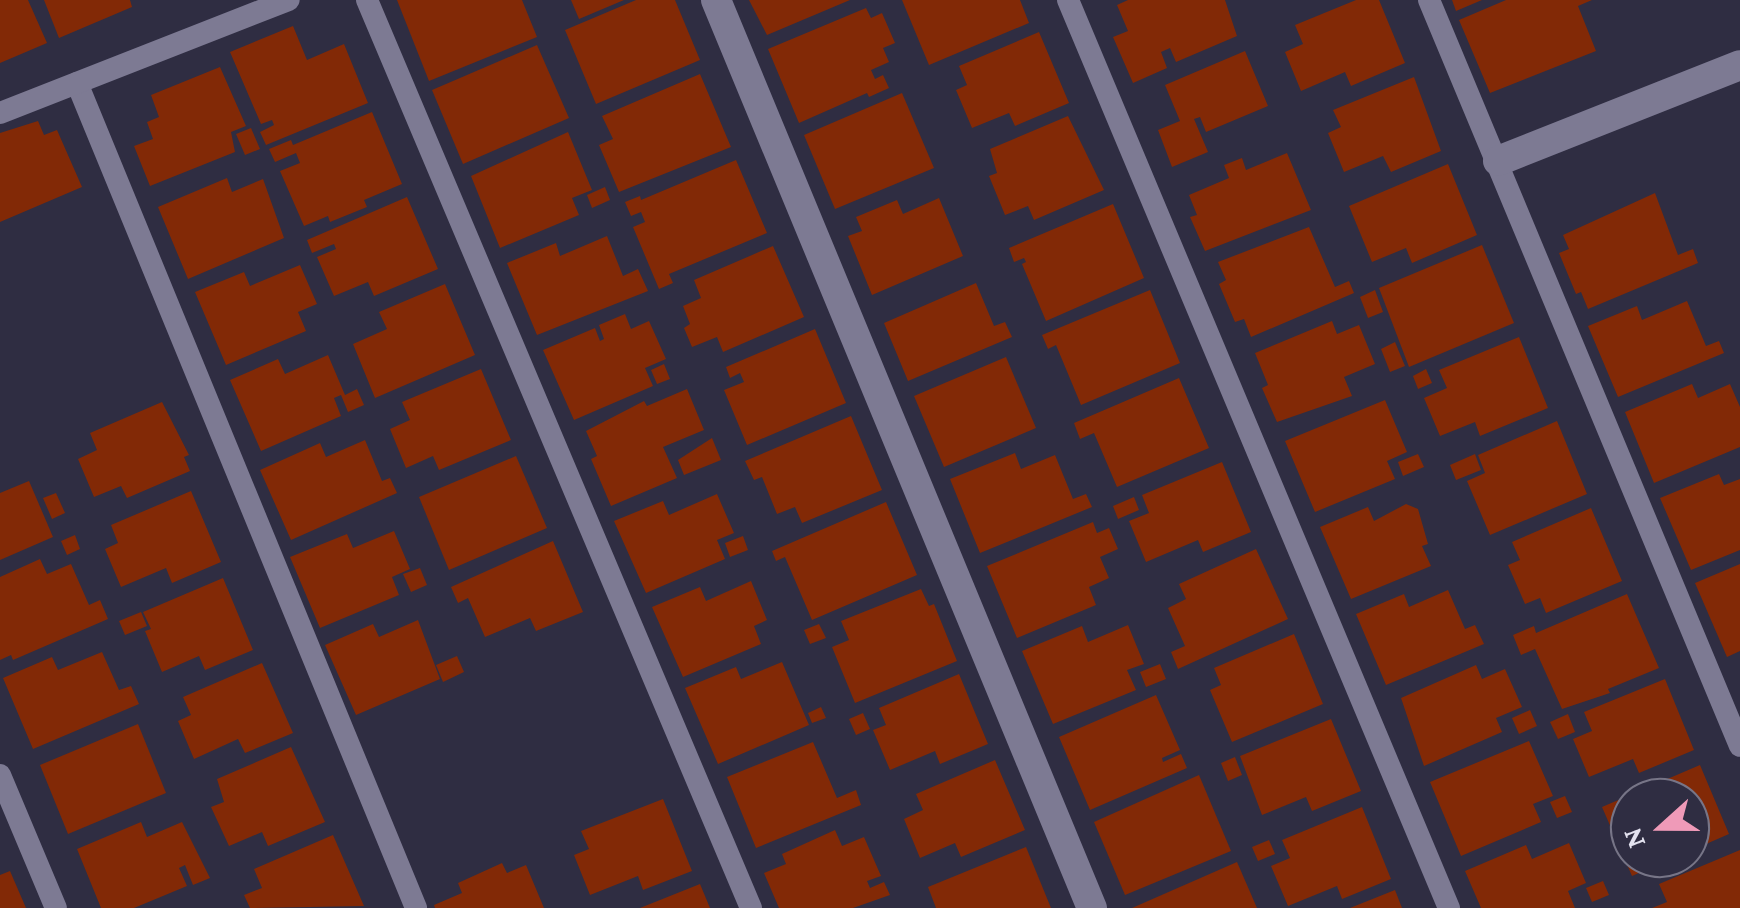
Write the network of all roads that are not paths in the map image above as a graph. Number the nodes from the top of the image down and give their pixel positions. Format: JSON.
{"nodes":[{"id":1,"x":289,"y":0,"type":"edge"},
{"id":2,"x":367,"y":0,"type":"edge"},
{"id":3,"x":716,"y":0,"type":"edge"},
{"id":4,"x":1068,"y":0,"type":"edge"},
{"id":5,"x":1429,"y":0,"type":"edge"},
{"id":6,"x":1740,"y":65,"type":"edge"},
{"id":7,"x":77,"y":83,"type":"junction"},
{"id":8,"x":0,"y":112,"type":"edge"},
{"id":9,"x":1498,"y":161,"type":"junction"},
{"id":10,"x":1740,"y":746,"type":"edge"},
{"id":11,"x":0,"y":776,"type":"edge"},
{"id":12,"x":56,"y":908,"type":"edge"},
{"id":13,"x":416,"y":908,"type":"edge"},
{"id":14,"x":751,"y":908,"type":"edge"},
{"id":15,"x":1092,"y":908,"type":"edge"},
{"id":16,"x":1449,"y":908,"type":"edge"}],
"edges":[{"from":1,"to":7,"type":"lane"},
{"from":2,"to":14,"type":"lane"},
{"from":3,"to":15,"type":"street"},
{"from":4,"to":16,"type":"lane"},
{"from":5,"to":9,"type":"lane"},
{"from":6,"to":9,"type":"street"},
{"from":7,"to":8,"type":"lane"},
{"from":7,"to":13,"type":"lane"},
{"from":9,"to":10,"type":"lane"},
{"from":11,"to":12,"type":"lane"}]}
